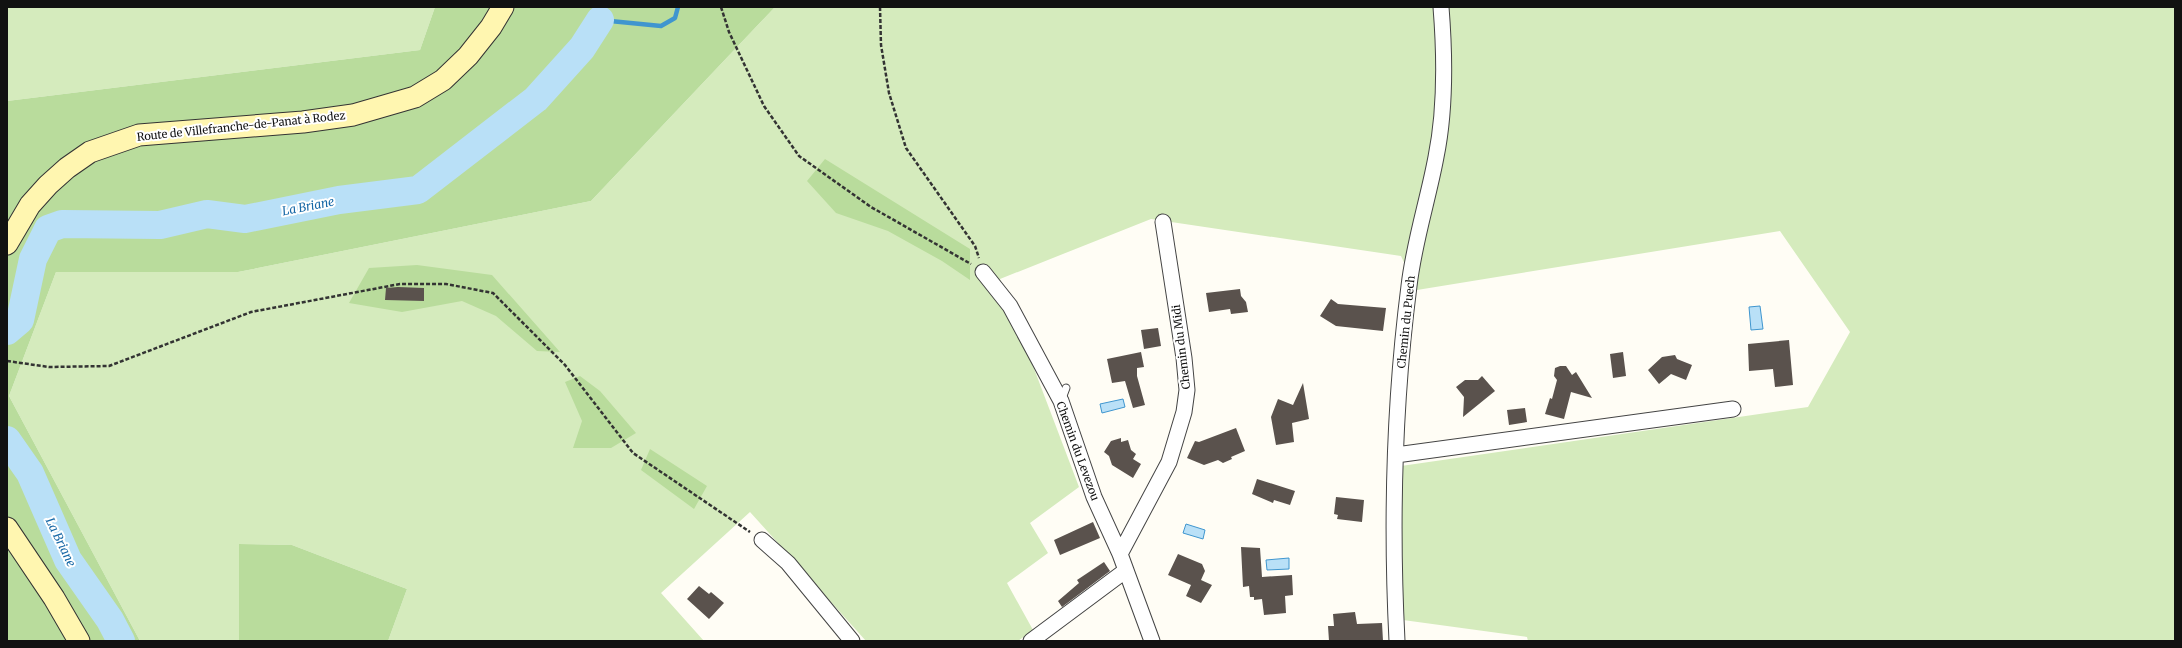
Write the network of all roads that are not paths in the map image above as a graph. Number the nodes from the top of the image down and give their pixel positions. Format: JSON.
{"nodes":[{"id":1,"x":503,"y":7,"type":"edge"},
{"id":2,"x":1441,"y":7,"type":"edge"},
{"id":3,"x":1163,"y":222,"type":"dead end"},
{"id":4,"x":7,"y":244,"type":"edge"},
{"id":5,"x":983,"y":272,"type":"road end"},
{"id":6,"x":1733,"y":408,"type":"dead end"},
{"id":7,"x":1396,"y":455,"type":"junction"},
{"id":8,"x":7,"y":528,"type":"edge"},
{"id":9,"x":762,"y":540,"type":"road end"},
{"id":10,"x":1120,"y":554,"type":"junction"},
{"id":11,"x":1125,"y":571,"type":"junction"},
{"id":12,"x":79,"y":641,"type":"edge"},
{"id":13,"x":852,"y":641,"type":"edge"},
{"id":14,"x":1031,"y":641,"type":"edge"},
{"id":15,"x":1152,"y":641,"type":"edge"},
{"id":16,"x":1397,"y":641,"type":"edge"}],
"edges":[{"from":1,"to":4,"type":"main road","name":"Route de Villefranche-de-Panat à Rodez"},
{"from":2,"to":7,"type":"street","name":"Chemin du Puech"},
{"from":3,"to":10,"type":"street","name":"Chemin du Midi"},
{"from":5,"to":10,"type":"street","name":"Chemin du Levezou"},
{"from":6,"to":7,"type":"street"},
{"from":7,"to":16,"type":"street","name":"Chemin du Puech"},
{"from":8,"to":12,"type":"main road"},
{"from":9,"to":13,"type":"street"},
{"from":10,"to":11,"type":"street","name":"Chemin du Levezou"},
{"from":11,"to":14,"type":"street"},
{"from":11,"to":15,"type":"street","name":"Chemin du Levezou"}]}
